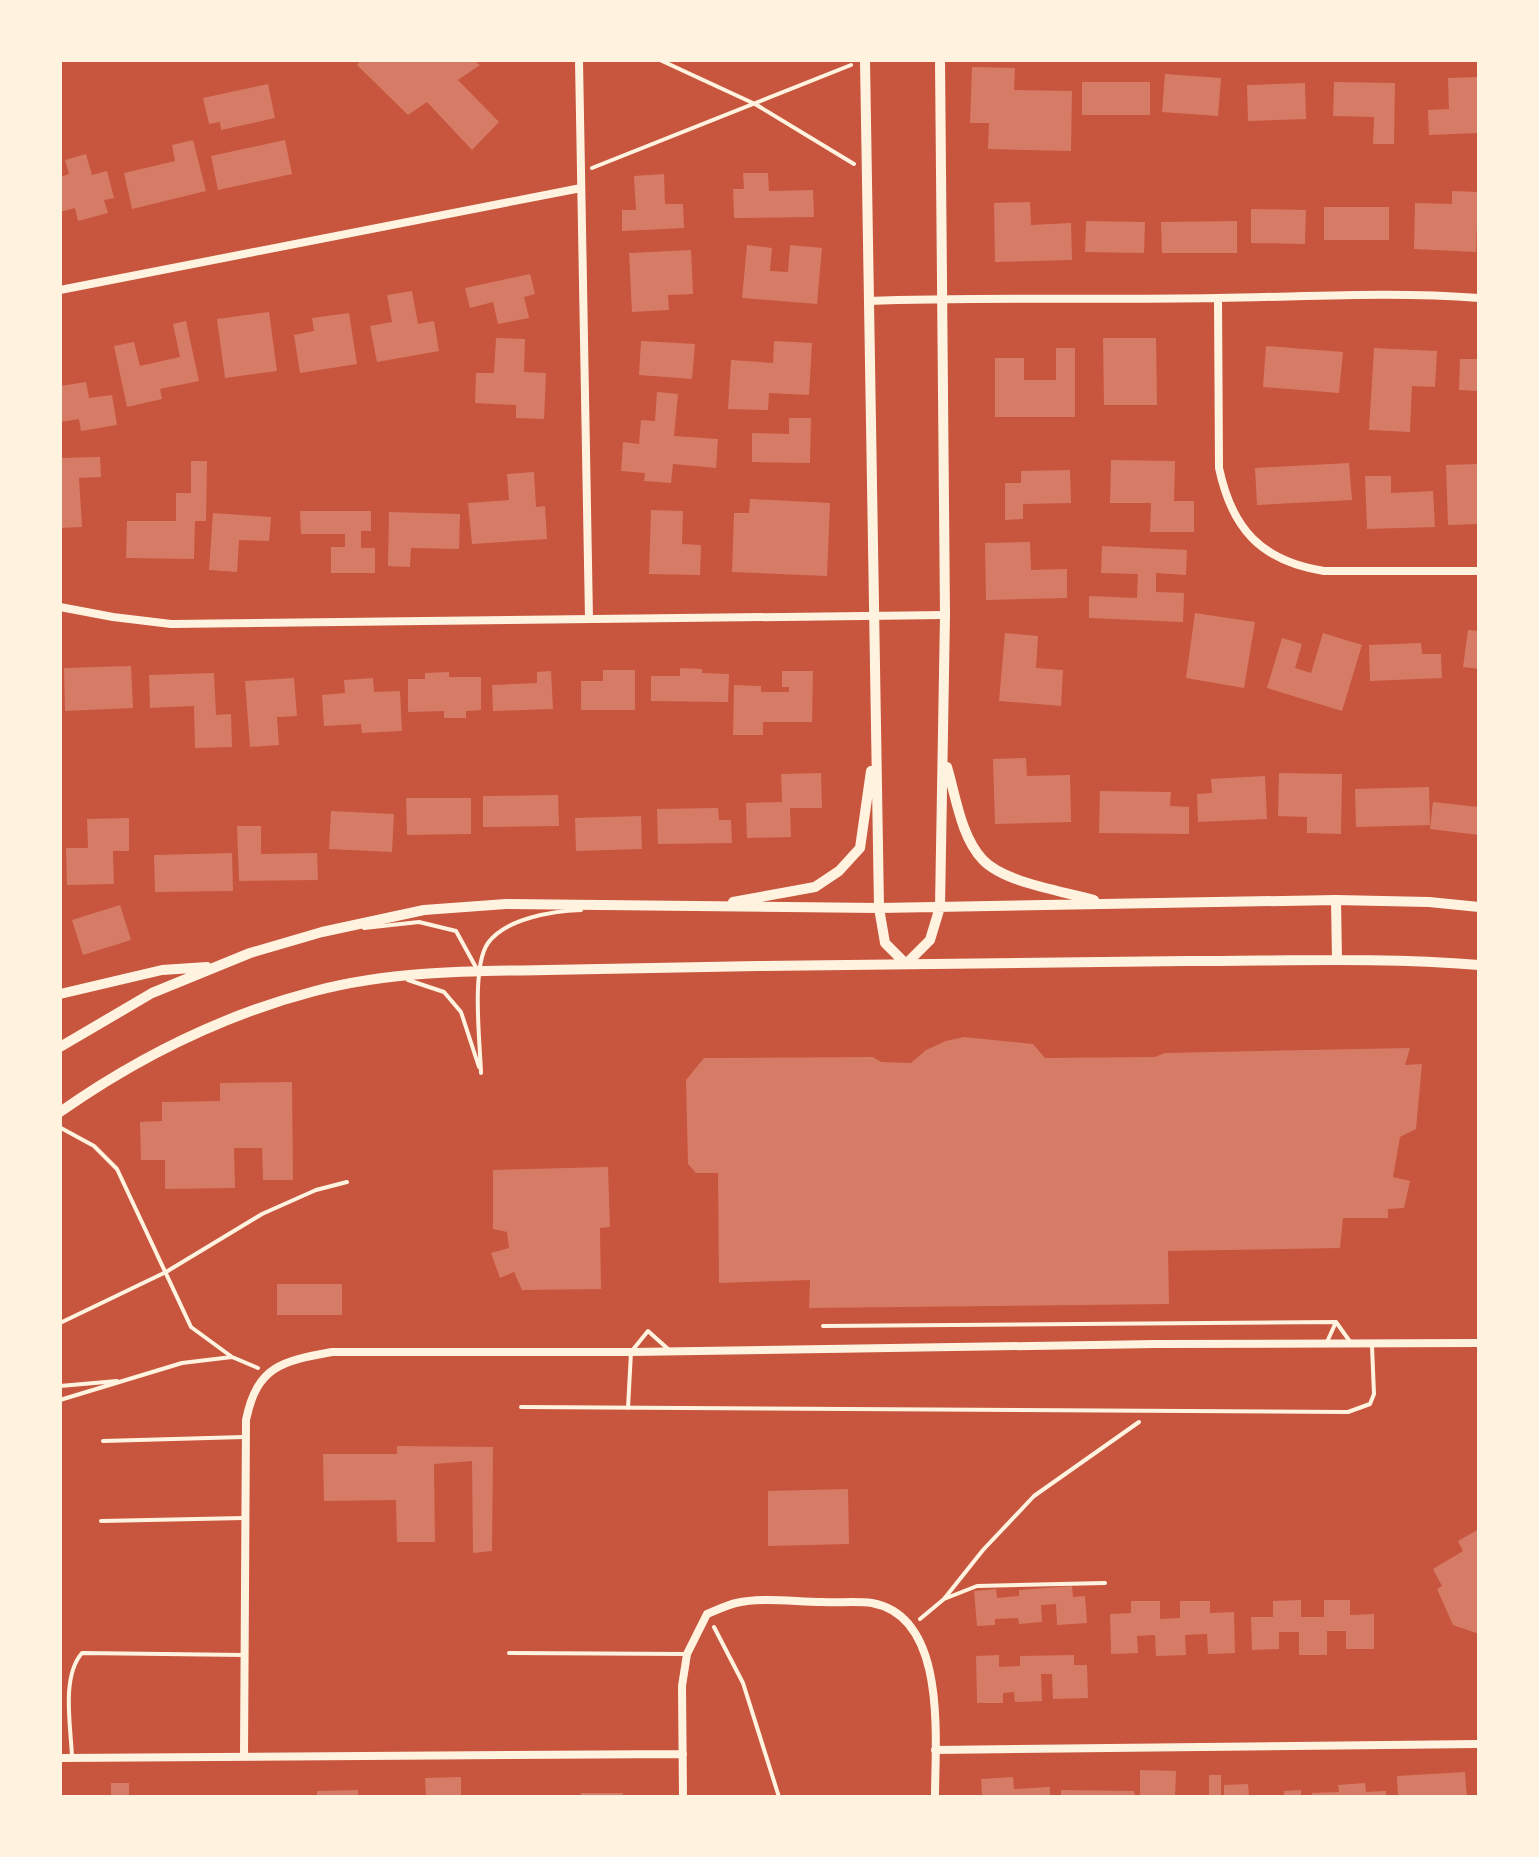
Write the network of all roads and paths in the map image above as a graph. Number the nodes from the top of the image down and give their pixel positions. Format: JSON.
{"nodes":[{"id":1,"x":579,"y":60,"type":"edge"},
{"id":2,"x":660,"y":60,"type":"edge"},
{"id":3,"x":865,"y":60,"type":"edge"},
{"id":4,"x":940,"y":60,"type":"edge"},
{"id":5,"x":755,"y":104,"type":"junction"},
{"id":6,"x":866,"y":171,"type":"junction"},
{"id":7,"x":581,"y":172,"type":"junction"},
{"id":8,"x":581,"y":188,"type":"junction"},
{"id":9,"x":60,"y":290,"type":"edge"},
{"id":10,"x":1218,"y":298,"type":"junction"},
{"id":11,"x":1479,"y":298,"type":"edge"},
{"id":12,"x":942,"y":299,"type":"junction"},
{"id":13,"x":868,"y":301,"type":"junction"},
{"id":14,"x":1479,"y":571,"type":"edge"},
{"id":15,"x":60,"y":607,"type":"edge"},
{"id":16,"x":945,"y":615,"type":"junction"},
{"id":17,"x":873,"y":616,"type":"junction"},
{"id":18,"x":589,"y":619,"type":"junction"},
{"id":19,"x":875,"y":743,"type":"junction"},
{"id":20,"x":944,"y":756,"type":"junction"},
{"id":21,"x":1336,"y":900,"type":"junction"},
{"id":22,"x":1108,"y":904,"type":"junction"},
{"id":23,"x":639,"y":906,"type":"junction"},
{"id":24,"x":708,"y":906,"type":"junction"},
{"id":25,"x":940,"y":907,"type":"junction"},
{"id":26,"x":1479,"y":907,"type":"edge"},
{"id":27,"x":879,"y":908,"type":"junction"},
{"id":28,"x":322,"y":932,"type":"junction"},
{"id":29,"x":1337,"y":960,"type":"junction"},
{"id":30,"x":906,"y":964,"type":"junction"},
{"id":31,"x":1479,"y":965,"type":"edge"},
{"id":32,"x":218,"y":966,"type":"junction"},
{"id":33,"x":478,"y":971,"type":"junction"},
{"id":34,"x":393,"y":975,"type":"junction"},
{"id":35,"x":60,"y":994,"type":"edge"},
{"id":36,"x":60,"y":1047,"type":"edge"},
{"id":37,"x":60,"y":1112,"type":"edge"},
{"id":38,"x":60,"y":1127,"type":"edge"},
{"id":39,"x":347,"y":1182,"type":"dead end"},
{"id":40,"x":166,"y":1272,"type":"junction"},
{"id":41,"x":1336,"y":1322,"type":"junction"},
{"id":42,"x":60,"y":1323,"type":"edge"},
{"id":43,"x":823,"y":1326,"type":"dead end"},
{"id":44,"x":1479,"y":1343,"type":"edge"},
{"id":45,"x":1326,"y":1344,"type":"junction"},
{"id":46,"x":1353,"y":1345,"type":"junction"},
{"id":47,"x":1372,"y":1345,"type":"junction"},
{"id":48,"x":669,"y":1350,"type":"junction"},
{"id":49,"x":631,"y":1352,"type":"junction"},
{"id":50,"x":232,"y":1357,"type":"junction"},
{"id":51,"x":268,"y":1372,"type":"junction"},
{"id":52,"x":127,"y":1380,"type":"junction"},
{"id":53,"x":60,"y":1386,"type":"edge"},
{"id":54,"x":60,"y":1400,"type":"edge"},
{"id":55,"x":521,"y":1407,"type":"dead end"},
{"id":56,"x":628,"y":1408,"type":"junction"},
{"id":57,"x":1157,"y":1409,"type":"junction"},
{"id":58,"x":244,"y":1437,"type":"junction"},
{"id":59,"x":103,"y":1441,"type":"dead end"},
{"id":60,"x":244,"y":1518,"type":"junction"},
{"id":61,"x":101,"y":1521,"type":"dead end"},
{"id":62,"x":1105,"y":1583,"type":"dead end"},
{"id":63,"x":944,"y":1599,"type":"junction"},
{"id":64,"x":707,"y":1614,"type":"junction"},
{"id":65,"x":912,"y":1625,"type":"junction"},
{"id":66,"x":509,"y":1653,"type":"dead end"},
{"id":67,"x":687,"y":1654,"type":"junction"},
{"id":68,"x":245,"y":1655,"type":"junction"},
{"id":69,"x":1479,"y":1744,"type":"edge"},
{"id":70,"x":935,"y":1750,"type":"junction"},
{"id":71,"x":683,"y":1754,"type":"junction"},
{"id":72,"x":244,"y":1757,"type":"junction"},
{"id":73,"x":60,"y":1758,"type":"edge"},
{"id":74,"x":72,"y":1758,"type":"junction"},
{"id":75,"x":683,"y":1797,"type":"edge"},
{"id":76,"x":779,"y":1797,"type":"edge"},
{"id":77,"x":935,"y":1797,"type":"edge"}],
"edges":[{"from":1,"to":7,"type":"street"},
{"from":2,"to":5,"type":"path"},
{"from":3,"to":5,"type":"path"},
{"from":3,"to":6,"type":"street"},
{"from":4,"to":12,"type":"street"},
{"from":5,"to":6,"type":"path"},
{"from":5,"to":7,"type":"path"},
{"from":6,"to":13,"type":"street"},
{"from":7,"to":8,"type":"street"},
{"from":8,"to":9,"type":"street"},
{"from":8,"to":18,"type":"street"},
{"from":10,"to":11,"type":"street"},
{"from":10,"to":12,"type":"street"},
{"from":10,"to":14,"type":"street"},
{"from":12,"to":13,"type":"street"},
{"from":12,"to":16,"type":"street"},
{"from":13,"to":17,"type":"street"},
{"from":15,"to":18,"type":"street"},
{"from":16,"to":17,"type":"street"},
{"from":16,"to":20,"type":"street"},
{"from":17,"to":18,"type":"street"},
{"from":17,"to":19,"type":"street"},
{"from":19,"to":24,"type":"street"},
{"from":19,"to":27,"type":"street"},
{"from":20,"to":22,"type":"street"},
{"from":20,"to":25,"type":"street"},
{"from":21,"to":22,"type":"street"},
{"from":21,"to":26,"type":"street"},
{"from":21,"to":29,"type":"street"},
{"from":22,"to":25,"type":"street"},
{"from":23,"to":24,"type":"street"},
{"from":23,"to":28,"type":"street"},
{"from":23,"to":33,"type":"lane"},
{"from":24,"to":27,"type":"street"},
{"from":25,"to":27,"type":"street"},
{"from":25,"to":30,"type":"street"},
{"from":27,"to":30,"type":"street"},
{"from":28,"to":32,"type":"street"},
{"from":28,"to":33,"type":"lane"},
{"from":29,"to":30,"type":"street"},
{"from":29,"to":31,"type":"street"},
{"from":30,"to":33,"type":"street"},
{"from":32,"to":35,"type":"street"},
{"from":32,"to":36,"type":"street"},
{"from":33,"to":34,"type":"street"},
{"from":33,"to":34,"type":"lane"},
{"from":34,"to":37,"type":"street"},
{"from":38,"to":40,"type":"path"},
{"from":39,"to":40,"type":"path"},
{"from":40,"to":42,"type":"path"},
{"from":40,"to":50,"type":"path"},
{"from":41,"to":43,"type":"lane"},
{"from":41,"to":45,"type":"lane"},
{"from":41,"to":46,"type":"lane"},
{"from":44,"to":47,"type":"street"},
{"from":45,"to":46,"type":"street"},
{"from":45,"to":48,"type":"street"},
{"from":46,"to":47,"type":"street"},
{"from":47,"to":57,"type":"lane"},
{"from":48,"to":49,"type":"street"},
{"from":48,"to":49,"type":"lane"},
{"from":49,"to":51,"type":"street"},
{"from":49,"to":56,"type":"lane"},
{"from":50,"to":51,"type":"path"},
{"from":50,"to":52,"type":"path"},
{"from":51,"to":58,"type":"street"},
{"from":52,"to":53,"type":"path"},
{"from":52,"to":54,"type":"path"},
{"from":55,"to":56,"type":"lane"},
{"from":56,"to":57,"type":"lane"},
{"from":57,"to":63,"type":"path"},
{"from":58,"to":59,"type":"lane"},
{"from":58,"to":60,"type":"street"},
{"from":60,"to":61,"type":"lane"},
{"from":60,"to":68,"type":"street"},
{"from":62,"to":63,"type":"path"},
{"from":63,"to":65,"type":"path"},
{"from":64,"to":65,"type":"street"},
{"from":64,"to":67,"type":"street"},
{"from":64,"to":76,"type":"path"},
{"from":65,"to":70,"type":"street"},
{"from":66,"to":67,"type":"lane"},
{"from":67,"to":71,"type":"street"},
{"from":68,"to":72,"type":"street"},
{"from":68,"to":74,"type":"lane"},
{"from":69,"to":70,"type":"street"},
{"from":70,"to":77,"type":"street"},
{"from":71,"to":72,"type":"street"},
{"from":71,"to":75,"type":"street"},
{"from":72,"to":74,"type":"street"},
{"from":73,"to":74,"type":"street"}]}
